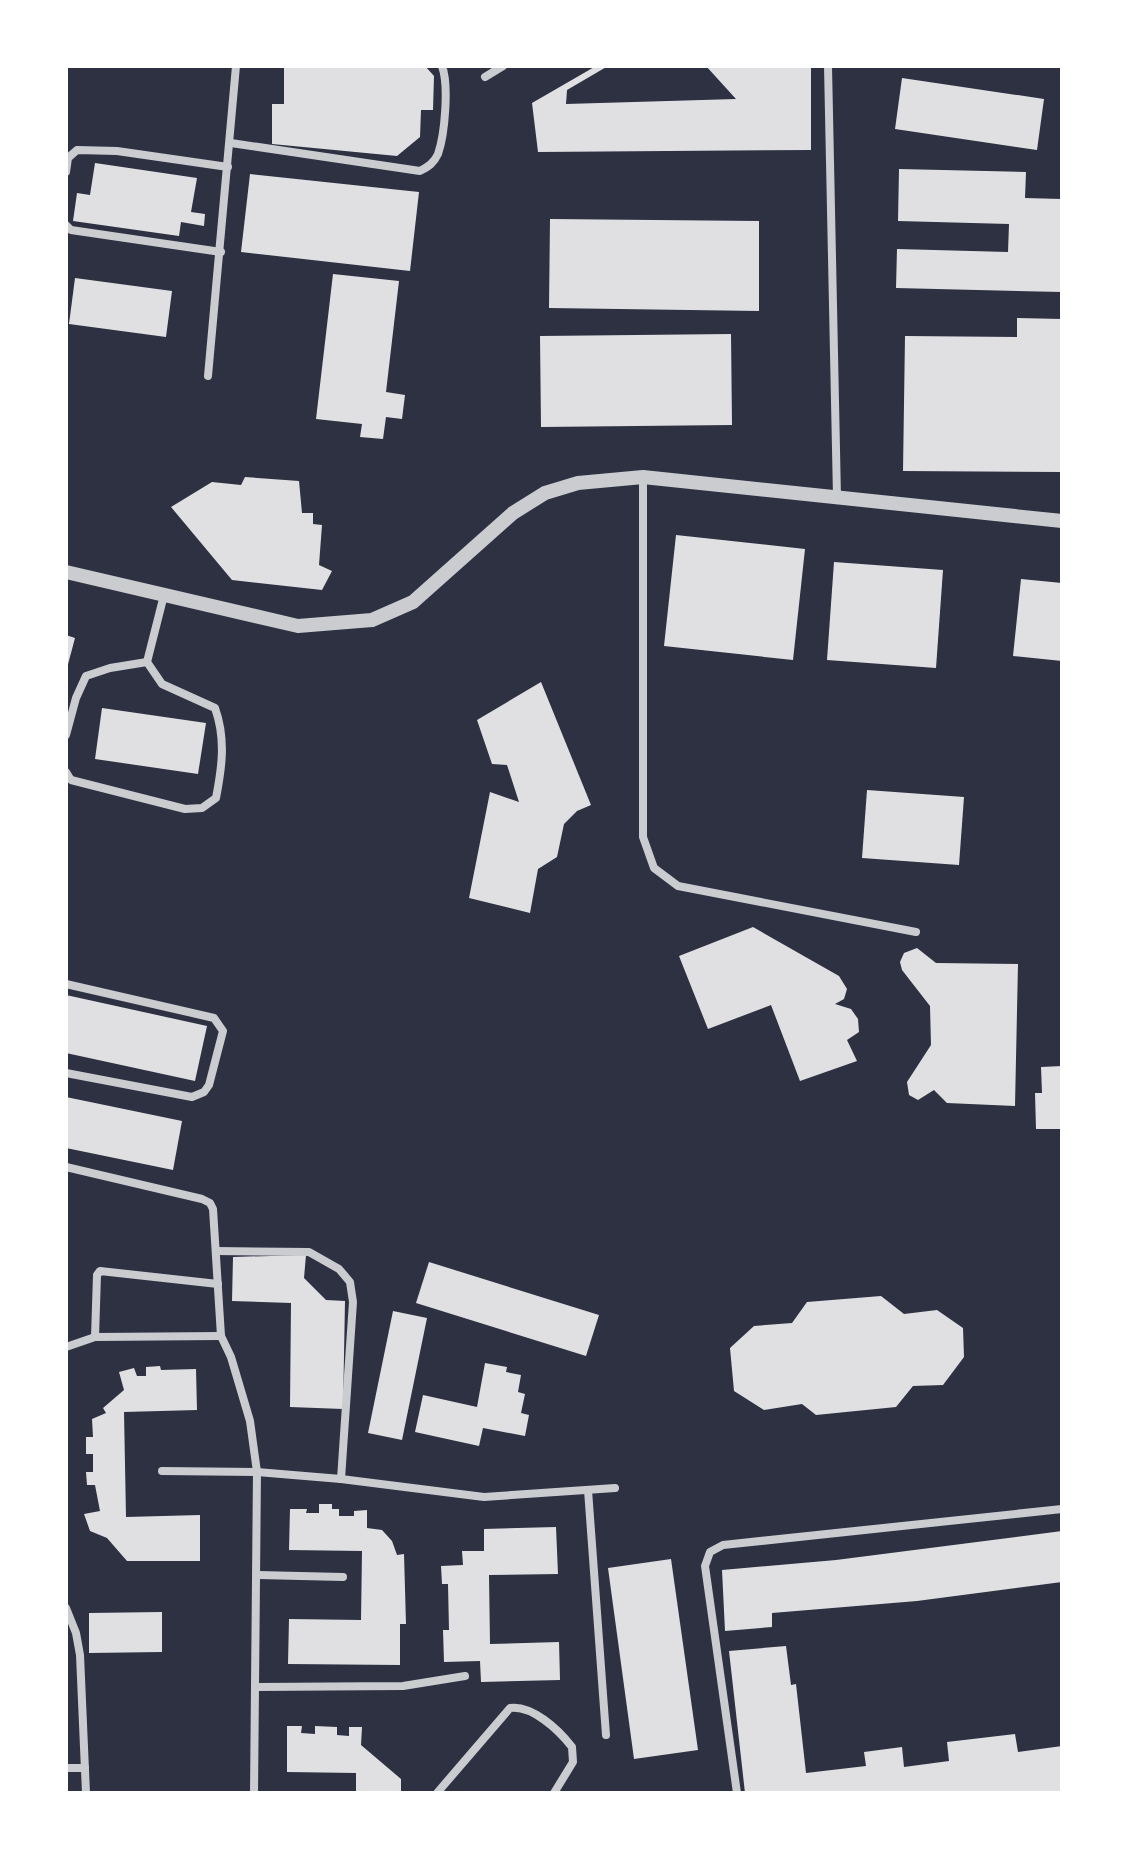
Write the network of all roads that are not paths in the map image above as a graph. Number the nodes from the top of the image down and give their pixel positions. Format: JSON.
{"nodes":[{"id":1,"x":236,"y":66,"type":"edge"},
{"id":2,"x":442,"y":66,"type":"edge"},
{"id":3,"x":503,"y":66,"type":"edge"},
{"id":4,"x":828,"y":66,"type":"edge"},
{"id":5,"x":485,"y":77,"type":"dead end"},
{"id":6,"x":231,"y":143,"type":"junction"},
{"id":7,"x":228,"y":167,"type":"junction"},
{"id":8,"x":66,"y":172,"type":"edge"},
{"id":9,"x":66,"y":225,"type":"edge"},
{"id":10,"x":221,"y":252,"type":"junction"},
{"id":11,"x":208,"y":376,"type":"dead end"},
{"id":12,"x":643,"y":477,"type":"junction"},
{"id":13,"x":837,"y":497,"type":"junction"},
{"id":14,"x":1062,"y":521,"type":"edge"},
{"id":15,"x":66,"y":572,"type":"edge"},
{"id":16,"x":164,"y":595,"type":"junction"},
{"id":17,"x":147,"y":662,"type":"junction"},
{"id":18,"x":66,"y":735,"type":"edge"},
{"id":19,"x":66,"y":772,"type":"edge"},
{"id":20,"x":916,"y":932,"type":"dead end"},
{"id":21,"x":66,"y":984,"type":"edge"},
{"id":22,"x":66,"y":1073,"type":"edge"},
{"id":23,"x":66,"y":1167,"type":"edge"},
{"id":24,"x":216,"y":1251,"type":"junction"},
{"id":25,"x":218,"y":1284,"type":"junction"},
{"id":26,"x":221,"y":1336,"type":"junction"},
{"id":27,"x":95,"y":1337,"type":"junction"},
{"id":28,"x":66,"y":1347,"type":"edge"},
{"id":29,"x":162,"y":1471,"type":"dead end"},
{"id":30,"x":257,"y":1472,"type":"junction"},
{"id":31,"x":341,"y":1479,"type":"junction"},
{"id":32,"x":615,"y":1488,"type":"dead end"},
{"id":33,"x":588,"y":1490,"type":"junction"},
{"id":34,"x":1062,"y":1509,"type":"edge"},
{"id":35,"x":258,"y":1575,"type":"junction"},
{"id":36,"x":343,"y":1577,"type":"dead end"},
{"id":37,"x":66,"y":1608,"type":"edge"},
{"id":38,"x":465,"y":1676,"type":"dead end"},
{"id":39,"x":256,"y":1687,"type":"junction"},
{"id":40,"x":606,"y":1735,"type":"dead end"},
{"id":41,"x":66,"y":1768,"type":"edge"},
{"id":42,"x":85,"y":1768,"type":"junction"},
{"id":43,"x":86,"y":1793,"type":"edge"},
{"id":44,"x":254,"y":1793,"type":"edge"},
{"id":45,"x":437,"y":1793,"type":"edge"},
{"id":46,"x":554,"y":1793,"type":"edge"},
{"id":47,"x":737,"y":1793,"type":"edge"}],
"edges":[{"from":1,"to":6,"type":"street"},
{"from":2,"to":6,"type":"street"},
{"from":3,"to":5,"type":"street"},
{"from":4,"to":13,"type":"street"},
{"from":6,"to":7,"type":"street"},
{"from":7,"to":8,"type":"street"},
{"from":7,"to":10,"type":"street"},
{"from":9,"to":10,"type":"street"},
{"from":10,"to":11,"type":"street"},
{"from":12,"to":13,"type":"street"},
{"from":12,"to":16,"type":"street"},
{"from":12,"to":20,"type":"street"},
{"from":13,"to":14,"type":"street"},
{"from":15,"to":16,"type":"street"},
{"from":16,"to":17,"type":"street"},
{"from":17,"to":18,"type":"street"},
{"from":17,"to":19,"type":"street"},
{"from":21,"to":22,"type":"street"},
{"from":23,"to":24,"type":"street"},
{"from":24,"to":25,"type":"street"},
{"from":24,"to":31,"type":"street"},
{"from":25,"to":26,"type":"street"},
{"from":25,"to":27,"type":"street"},
{"from":26,"to":27,"type":"street"},
{"from":26,"to":30,"type":"street"},
{"from":27,"to":28,"type":"street"},
{"from":29,"to":30,"type":"street"},
{"from":30,"to":31,"type":"street"},
{"from":30,"to":35,"type":"street"},
{"from":31,"to":33,"type":"street"},
{"from":32,"to":33,"type":"street"},
{"from":33,"to":40,"type":"street"},
{"from":34,"to":47,"type":"street"},
{"from":35,"to":36,"type":"street"},
{"from":35,"to":39,"type":"street"},
{"from":37,"to":42,"type":"street"},
{"from":38,"to":39,"type":"street"},
{"from":39,"to":44,"type":"street"},
{"from":41,"to":42,"type":"street"},
{"from":42,"to":43,"type":"street"},
{"from":45,"to":46,"type":"street"}]}
